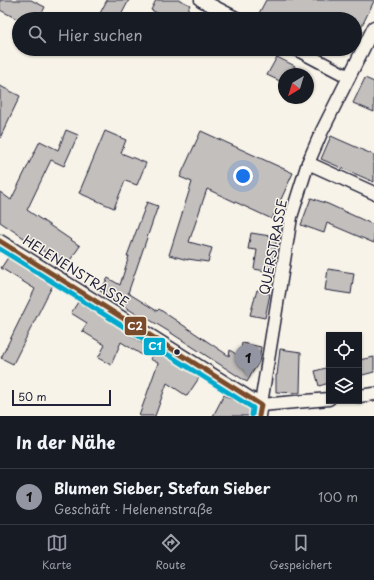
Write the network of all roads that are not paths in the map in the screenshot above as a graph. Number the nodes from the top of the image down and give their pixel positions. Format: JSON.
{"nodes":[{"id":1,"x":201,"y":0,"type":"edge"},
{"id":2,"x":224,"y":12,"type":"edge"},
{"id":3,"x":374,"y":27,"type":"edge"},
{"id":4,"x":362,"y":51,"type":"edge"},
{"id":5,"x":309,"y":56,"type":"edge"},
{"id":6,"x":360,"y":56,"type":"edge"},
{"id":7,"x":349,"y":77,"type":"junction"},
{"id":8,"x":308,"y":163,"type":"junction"},
{"id":9,"x":374,"y":193,"type":"edge"},
{"id":10,"x":0,"y":240,"type":"edge"},
{"id":11,"x":374,"y":394,"type":"edge"},
{"id":12,"x":362,"y":396,"type":"edge"},
{"id":13,"x":326,"y":399,"type":"edge"},
{"id":14,"x":260,"y":410,"type":"edge"}],
"edges":[{"from":1,"to":2,"type":"street"},
{"from":3,"to":4,"type":"street","name":"QUERSTRASSE"},
{"from":5,"to":7,"type":"street"},
{"from":6,"to":7,"type":"street","name":"QUERSTRASSE"},
{"from":7,"to":8,"type":"street","name":"QUERSTRASSE"},
{"from":8,"to":9,"type":"street"},
{"from":8,"to":14,"type":"street","name":"QUERSTRASSE"},
{"from":10,"to":14,"type":"street","name":"HELENENSTRASSE"},
{"from":11,"to":12,"type":"street"},
{"from":13,"to":14,"type":"street"}]}
